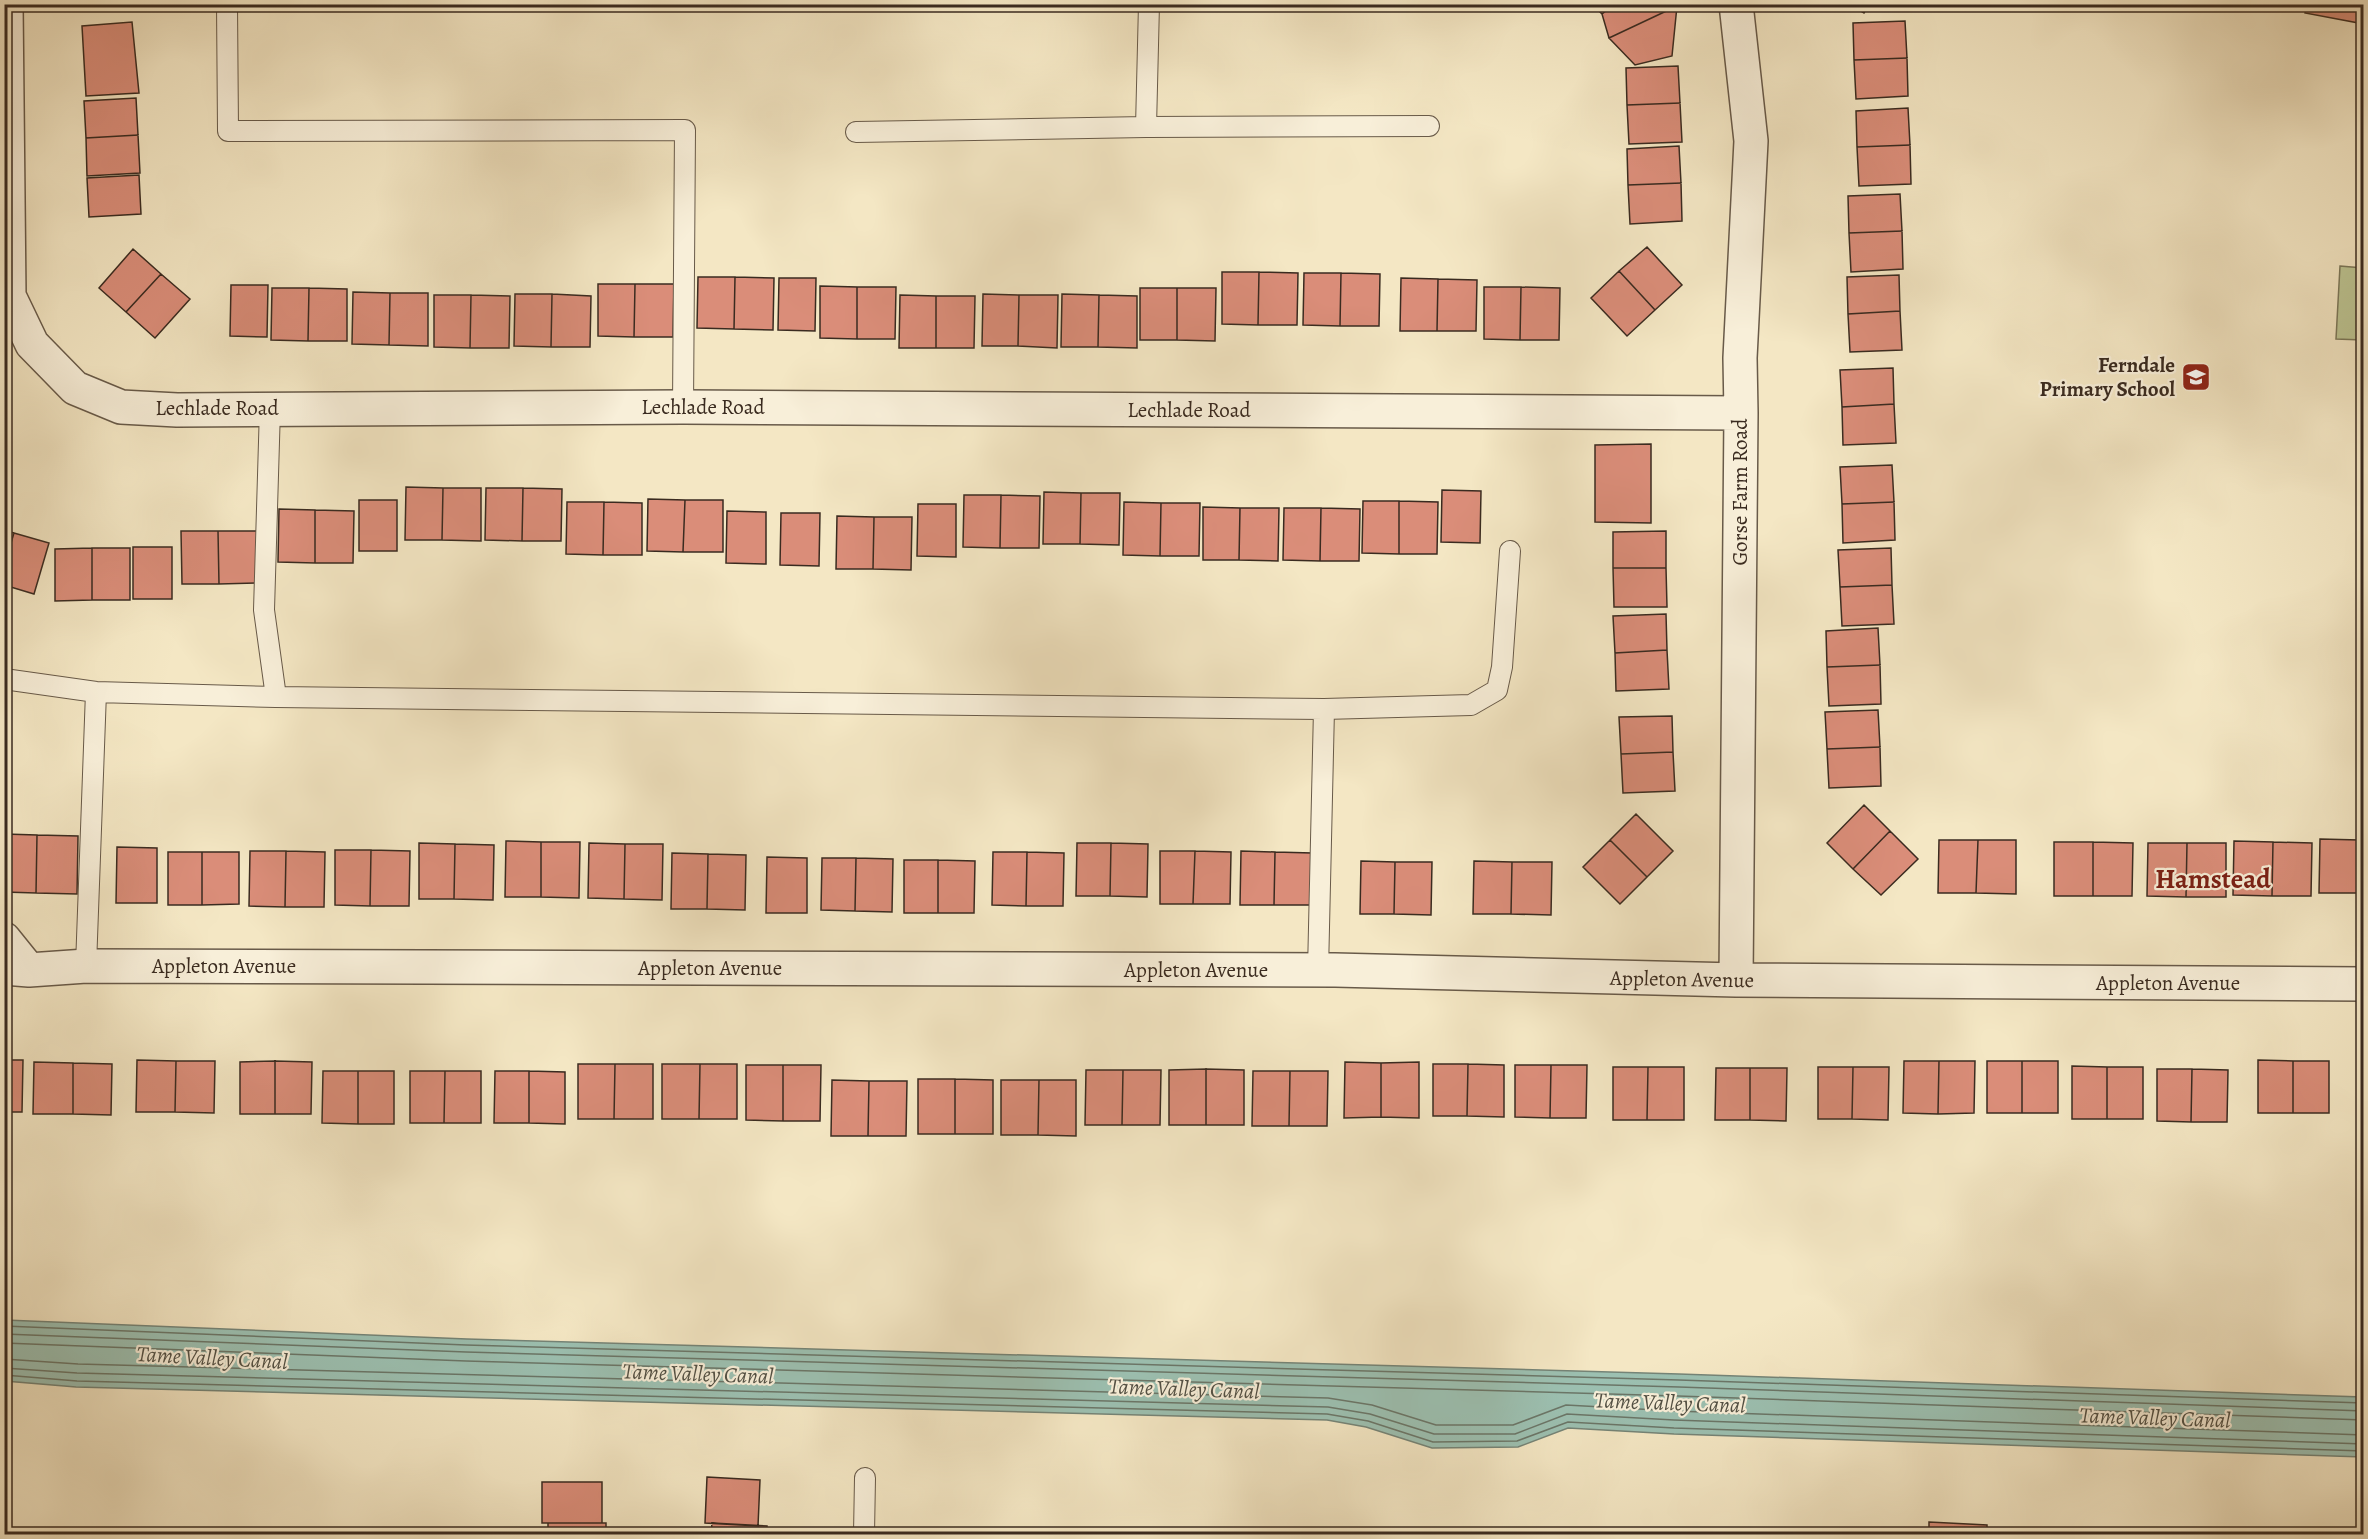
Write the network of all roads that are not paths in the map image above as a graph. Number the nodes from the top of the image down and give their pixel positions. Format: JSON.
{"nodes":[{"id":1,"x":6,"y":4,"type":"edge"},
{"id":2,"x":227,"y":4,"type":"edge"},
{"id":3,"x":1149,"y":4,"type":"edge"},
{"id":4,"x":1736,"y":4,"type":"edge"},
{"id":5,"x":1146,"y":126,"type":"junction"},
{"id":6,"x":1429,"y":126,"type":"dead end"},
{"id":7,"x":856,"y":132,"type":"dead end"},
{"id":8,"x":684,"y":407,"type":"junction"},
{"id":9,"x":270,"y":408,"type":"junction"},
{"id":10,"x":1741,"y":413,"type":"junction"},
{"id":11,"x":1510,"y":551,"type":"dead end"},
{"id":12,"x":4,"y":679,"type":"edge"},
{"id":13,"x":96,"y":692,"type":"junction"},
{"id":14,"x":276,"y":697,"type":"junction"},
{"id":15,"x":1324,"y":710,"type":"junction"},
{"id":16,"x":4,"y":939,"type":"edge"},
{"id":17,"x":86,"y":966,"type":"junction"},
{"id":18,"x":17,"y":969,"type":"edge"},
{"id":19,"x":1318,"y":970,"type":"junction"},
{"id":20,"x":1736,"y":980,"type":"junction"},
{"id":21,"x":2364,"y":984,"type":"edge"},
{"id":22,"x":865,"y":1478,"type":"dead end"},
{"id":23,"x":864,"y":1534,"type":"edge"}],
"edges":[{"from":1,"to":9,"type":"street","name":"Lechlade Road"},
{"from":2,"to":8,"type":"lane"},
{"from":3,"to":5,"type":"lane"},
{"from":4,"to":10,"type":"street","name":"Gorse Farm Road"},
{"from":5,"to":6,"type":"lane"},
{"from":5,"to":7,"type":"lane"},
{"from":8,"to":9,"type":"street","name":"Lechlade Road"},
{"from":8,"to":10,"type":"street","name":"Lechlade Road"},
{"from":9,"to":14,"type":"lane"},
{"from":10,"to":20,"type":"street","name":"Gorse Farm Road"},
{"from":11,"to":15,"type":"lane"},
{"from":12,"to":13,"type":"lane"},
{"from":13,"to":14,"type":"lane"},
{"from":13,"to":17,"type":"lane"},
{"from":14,"to":15,"type":"lane"},
{"from":15,"to":19,"type":"lane"},
{"from":16,"to":18,"type":"street","name":"Appleton Avenue"},
{"from":17,"to":18,"type":"street","name":"Appleton Avenue"},
{"from":17,"to":19,"type":"street","name":"Appleton Avenue"},
{"from":19,"to":20,"type":"street","name":"Appleton Avenue"},
{"from":20,"to":21,"type":"street","name":"Appleton Avenue"},
{"from":22,"to":23,"type":"lane"}]}
